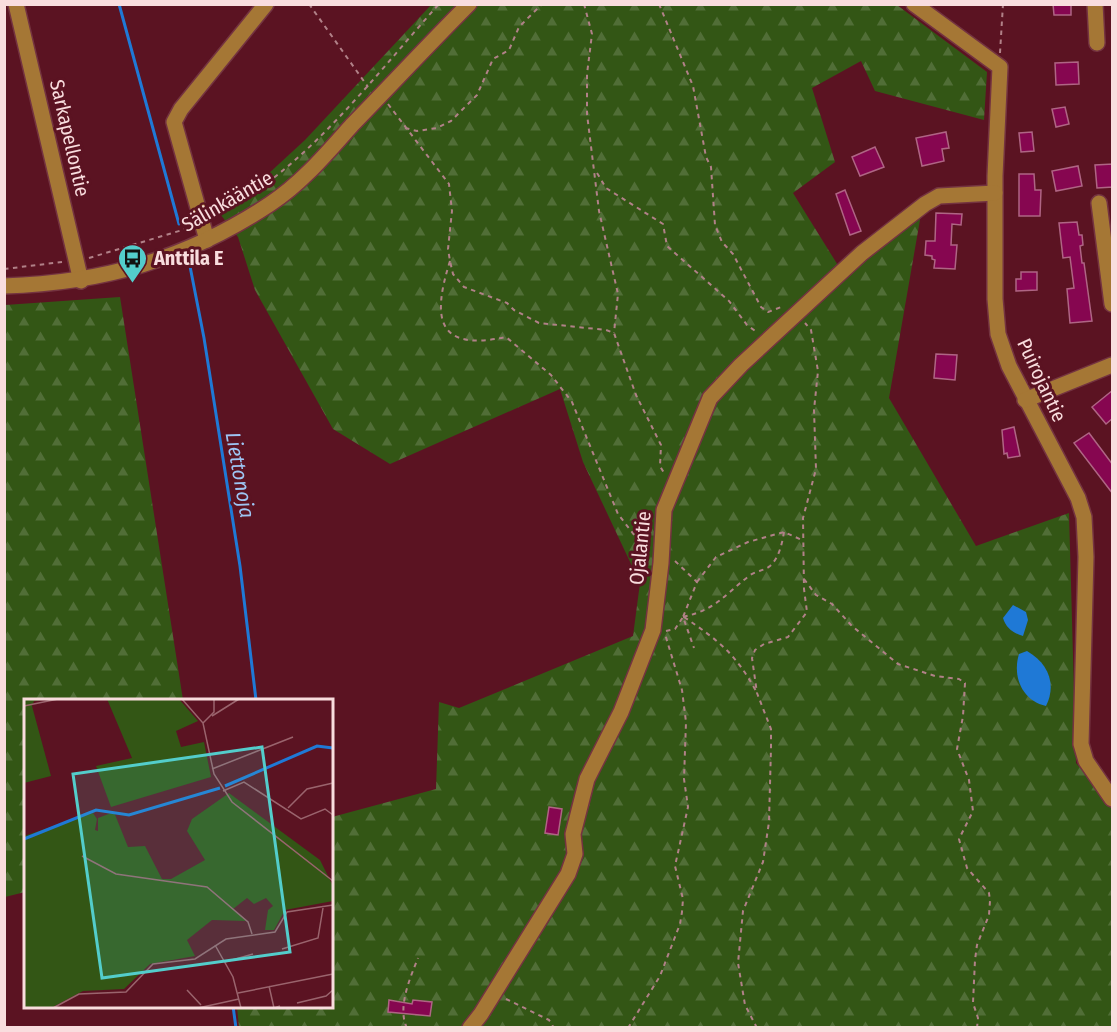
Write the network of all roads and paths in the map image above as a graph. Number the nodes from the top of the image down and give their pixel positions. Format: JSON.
{"nodes":[{"id":1,"x":16,"y":4,"type":"edge"},
{"id":2,"x":266,"y":4,"type":"edge"},
{"id":3,"x":309,"y":4,"type":"edge"},
{"id":4,"x":439,"y":4,"type":"edge"},
{"id":5,"x":470,"y":4,"type":"edge"},
{"id":6,"x":542,"y":4,"type":"edge"},
{"id":7,"x":584,"y":4,"type":"edge"},
{"id":8,"x":659,"y":4,"type":"edge"},
{"id":9,"x":914,"y":4,"type":"edge"},
{"id":10,"x":1003,"y":4,"type":"edge"},
{"id":11,"x":1095,"y":4,"type":"edge"},
{"id":12,"x":1097,"y":44,"type":"dead end"},
{"id":13,"x":1000,"y":67,"type":"junction"},
{"id":14,"x":371,"y":91,"type":"junction"},
{"id":15,"x":405,"y":128,"type":"junction"},
{"id":16,"x":595,"y":171,"type":"junction"},
{"id":17,"x":995,"y":193,"type":"junction"},
{"id":18,"x":1099,"y":203,"type":"dead end"},
{"id":19,"x":202,"y":224,"type":"junction"},
{"id":20,"x":207,"y":240,"type":"junction"},
{"id":21,"x":76,"y":260,"type":"junction"},
{"id":22,"x":450,"y":261,"type":"junction"},
{"id":23,"x":4,"y":269,"type":"edge"},
{"id":24,"x":81,"y":281,"type":"junction"},
{"id":25,"x":4,"y":286,"type":"edge"},
{"id":26,"x":1113,"y":304,"type":"edge"},
{"id":27,"x":798,"y":312,"type":"junction"},
{"id":28,"x":614,"y":333,"type":"junction"},
{"id":29,"x":768,"y":340,"type":"junction"},
{"id":30,"x":1113,"y":365,"type":"edge"},
{"id":31,"x":1025,"y":400,"type":"junction"},
{"id":32,"x":672,"y":486,"type":"junction"},
{"id":33,"x":784,"y":532,"type":"junction"},
{"id":34,"x":802,"y":540,"type":"junction"},
{"id":35,"x":660,"y":558,"type":"junction"},
{"id":36,"x":804,"y":579,"type":"junction"},
{"id":37,"x":697,"y":582,"type":"junction"},
{"id":38,"x":683,"y":617,"type":"junction"},
{"id":39,"x":658,"y":631,"type":"junction"},
{"id":40,"x":694,"y":648,"type":"dead end"},
{"id":41,"x":757,"y":693,"type":"junction"},
{"id":42,"x":1113,"y":799,"type":"edge"},
{"id":43,"x":418,"y":958,"type":"dead end"},
{"id":44,"x":494,"y":993,"type":"junction"},
{"id":45,"x":407,"y":1028,"type":"edge"},
{"id":46,"x":470,"y":1028,"type":"edge"},
{"id":47,"x":554,"y":1028,"type":"edge"},
{"id":48,"x":628,"y":1028,"type":"edge"},
{"id":49,"x":757,"y":1028,"type":"edge"},
{"id":50,"x":977,"y":1028,"type":"edge"}],
"edges":[{"from":1,"to":21,"type":"street","name":"Sarkapellontie"},
{"from":2,"to":19,"type":"street"},
{"from":3,"to":14,"type":"path"},
{"from":4,"to":14,"type":"path"},
{"from":5,"to":14,"type":"street","name":"Sälinkääntie"},
{"from":6,"to":15,"type":"path"},
{"from":7,"to":16,"type":"path"},
{"from":8,"to":27,"type":"path"},
{"from":9,"to":13,"type":"street"},
{"from":10,"to":13,"type":"path"},
{"from":11,"to":12,"type":"street"},
{"from":13,"to":17,"type":"street","name":"Puirojantie"},
{"from":14,"to":15,"type":"path"},
{"from":14,"to":19,"type":"path"},
{"from":14,"to":20,"type":"street","name":"Sälinkääntie"},
{"from":15,"to":22,"type":"path"},
{"from":16,"to":28,"type":"path"},
{"from":16,"to":29,"type":"path"},
{"from":17,"to":27,"type":"street","name":"Ojalantie"},
{"from":17,"to":31,"type":"street","name":"Puirojantie"},
{"from":18,"to":26,"type":"street"},
{"from":19,"to":20,"type":"street"},
{"from":19,"to":21,"type":"path"},
{"from":20,"to":24,"type":"street","name":"Sälinkääntie"},
{"from":21,"to":23,"type":"path"},
{"from":21,"to":24,"type":"street","name":"Sarkapellontie"},
{"from":22,"to":28,"type":"path"},
{"from":22,"to":35,"type":"path"},
{"from":24,"to":25,"type":"street","name":"Sälinkääntie"},
{"from":27,"to":29,"type":"street","name":"Ojalantie"},
{"from":27,"to":34,"type":"path"},
{"from":28,"to":32,"type":"path"},
{"from":29,"to":32,"type":"street","name":"Ojalantie"},
{"from":30,"to":31,"type":"street"},
{"from":31,"to":42,"type":"street","name":"Puirojantie"},
{"from":32,"to":35,"type":"street","name":"Ojalantie"},
{"from":33,"to":34,"type":"path"},
{"from":33,"to":37,"type":"path"},
{"from":33,"to":38,"type":"path"},
{"from":34,"to":36,"type":"path"},
{"from":35,"to":37,"type":"path"},
{"from":35,"to":39,"type":"street","name":"Ojalantie"},
{"from":36,"to":41,"type":"path"},
{"from":36,"to":50,"type":"path"},
{"from":37,"to":38,"type":"path"},
{"from":38,"to":39,"type":"path"},
{"from":38,"to":40,"type":"path"},
{"from":38,"to":41,"type":"path"},
{"from":39,"to":44,"type":"street","name":"Ojalantie"},
{"from":39,"to":48,"type":"path"},
{"from":41,"to":49,"type":"path"},
{"from":43,"to":45,"type":"path"},
{"from":44,"to":46,"type":"street","name":"Ojalantie"},
{"from":44,"to":47,"type":"path"}]}
